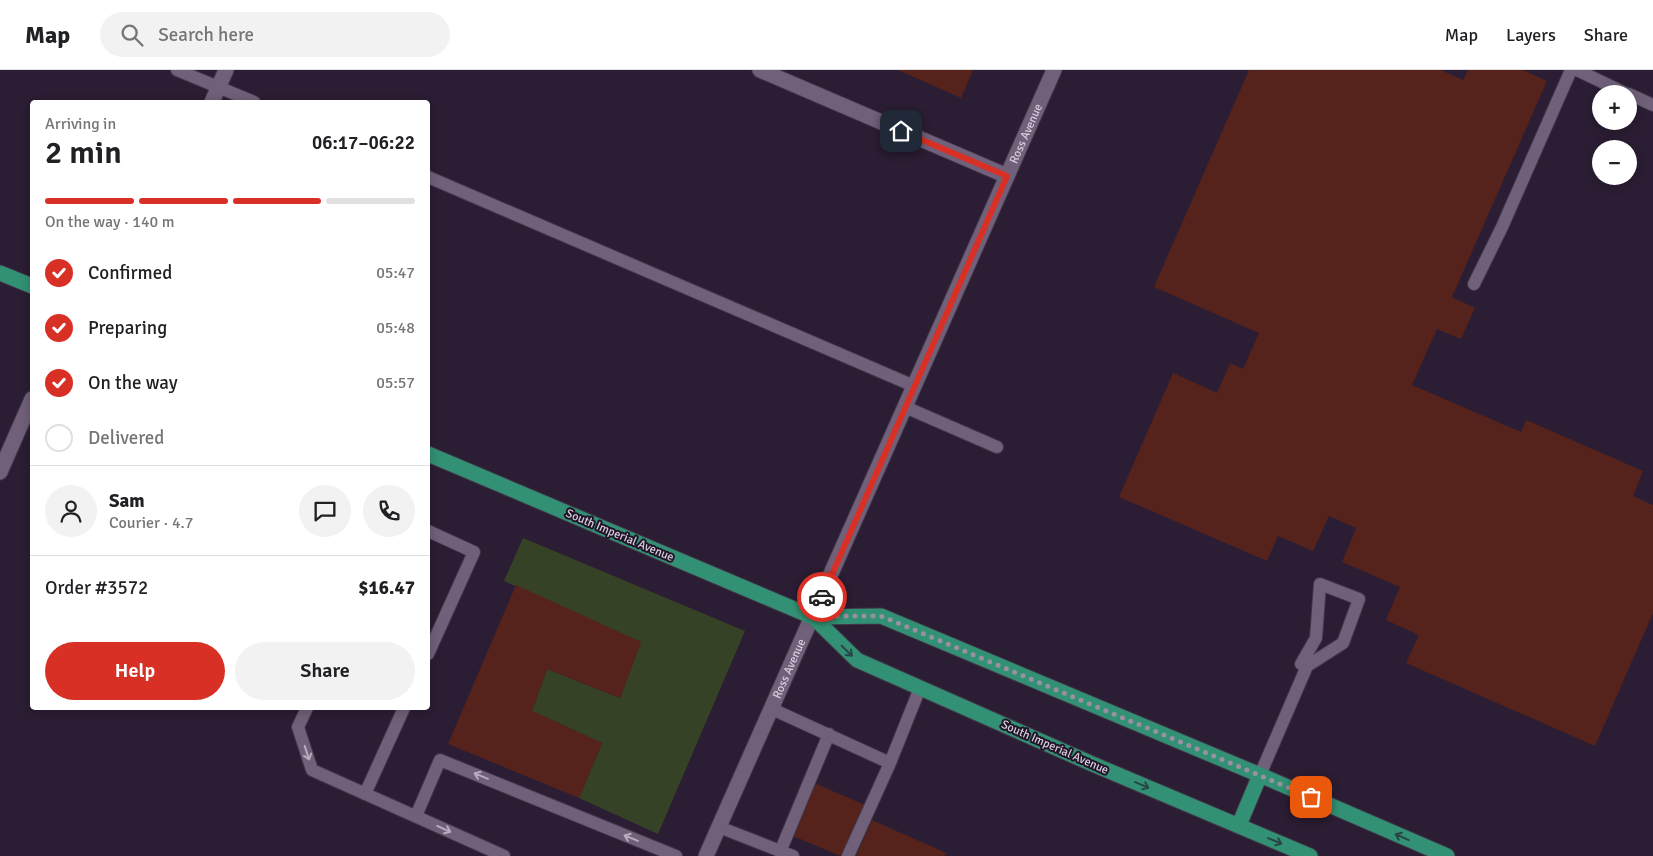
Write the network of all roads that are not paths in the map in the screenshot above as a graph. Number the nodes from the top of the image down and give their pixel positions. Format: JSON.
{"nodes":[{"id":1,"x":177,"y":70,"type":"edge"},
{"id":2,"x":226,"y":70,"type":"edge"},
{"id":3,"x":760,"y":70,"type":"edge"},
{"id":4,"x":1054,"y":70,"type":"edge"},
{"id":5,"x":1571,"y":70,"type":"edge"},
{"id":6,"x":1577,"y":70,"type":"edge"},
{"id":7,"x":1609,"y":85,"type":"edge"},
{"id":8,"x":218,"y":87,"type":"junction"},
{"id":9,"x":1637,"y":98,"type":"edge"},
{"id":10,"x":213,"y":100,"type":"edge"},
{"id":11,"x":249,"y":100,"type":"edge"},
{"id":12,"x":1653,"y":105,"type":"edge"},
{"id":13,"x":1007,"y":176,"type":"junction"},
{"id":14,"x":430,"y":178,"type":"edge"},
{"id":15,"x":0,"y":273,"type":"edge"},
{"id":16,"x":1474,"y":284,"type":"dead end"},
{"id":17,"x":30,"y":285,"type":"edge"},
{"id":18,"x":914,"y":386,"type":"junction"},
{"id":19,"x":30,"y":404,"type":"edge"},
{"id":20,"x":905,"y":407,"type":"junction"},
{"id":21,"x":997,"y":447,"type":"dead end"},
{"id":22,"x":430,"y":455,"type":"edge"},
{"id":23,"x":0,"y":472,"type":"edge"},
{"id":24,"x":430,"y":531,"type":"edge"},
{"id":25,"x":813,"y":616,"type":"junction"},
{"id":26,"x":430,"y":650,"type":"edge"},
{"id":27,"x":1301,"y":664,"type":"dead end"},
{"id":28,"x":920,"y":688,"type":"junction"},
{"id":29,"x":772,"y":709,"type":"junction"},
{"id":30,"x":306,"y":710,"type":"edge"},
{"id":31,"x":403,"y":710,"type":"edge"},
{"id":32,"x":829,"y":734,"type":"junction"},
{"id":33,"x":890,"y":763,"type":"junction"},
{"id":34,"x":1260,"y":775,"type":"junction"},
{"id":35,"x":365,"y":794,"type":"junction"},
{"id":36,"x":416,"y":816,"type":"junction"},
{"id":37,"x":1239,"y":826,"type":"junction"},
{"id":38,"x":719,"y":827,"type":"junction"},
{"id":39,"x":780,"y":852,"type":"junction"},
{"id":40,"x":504,"y":856,"type":"edge"},
{"id":41,"x":676,"y":856,"type":"edge"},
{"id":42,"x":706,"y":856,"type":"edge"},
{"id":43,"x":793,"y":856,"type":"edge"},
{"id":44,"x":848,"y":856,"type":"edge"},
{"id":45,"x":1310,"y":856,"type":"edge"},
{"id":46,"x":1447,"y":856,"type":"edge"}],
"edges":[{"from":1,"to":8,"type":"lane"},
{"from":2,"to":8,"type":"street"},
{"from":3,"to":13,"type":"street"},
{"from":4,"to":13,"type":"street","name":"Ross Avenue"},
{"from":5,"to":16,"type":"lane"},
{"from":6,"to":7,"type":"lane"},
{"from":8,"to":10,"type":"street"},
{"from":8,"to":11,"type":"lane"},
{"from":9,"to":12,"type":"lane"},
{"from":13,"to":18,"type":"street","name":"Ross Avenue"},
{"from":14,"to":18,"type":"lane"},
{"from":15,"to":17,"type":"highway"},
{"from":18,"to":20,"type":"street","name":"Ross Avenue"},
{"from":19,"to":23,"type":"street"},
{"from":20,"to":21,"type":"lane"},
{"from":20,"to":25,"type":"street","name":"Ross Avenue"},
{"from":22,"to":25,"type":"highway","name":"South Imperial Avenue"},
{"from":24,"to":26,"type":"lane"},
{"from":25,"to":28,"type":"highway","name":"South Imperial Avenue","one_way":true},
{"from":25,"to":29,"type":"street","name":"Ross Avenue"},
{"from":25,"to":34,"type":"highway","name":"South Imperial Avenue"},
{"from":27,"to":34,"type":"lane"},
{"from":28,"to":33,"type":"lane"},
{"from":28,"to":37,"type":"highway","name":"South Imperial Avenue","one_way":true},
{"from":29,"to":32,"type":"lane"},
{"from":29,"to":38,"type":"street","name":"Ross Avenue"},
{"from":30,"to":35,"type":"lane","one_way":true},
{"from":31,"to":35,"type":"lane"},
{"from":32,"to":33,"type":"lane"},
{"from":32,"to":39,"type":"lane"},
{"from":33,"to":44,"type":"lane"},
{"from":34,"to":37,"type":"highway"},
{"from":46,"to":34,"type":"highway","name":"South Imperial Avenue","one_way":true},
{"from":35,"to":36,"type":"lane"},
{"from":36,"to":40,"type":"lane","one_way":true},
{"from":41,"to":36,"type":"lane","one_way":true},
{"from":37,"to":45,"type":"highway","name":"South Imperial Avenue","one_way":true},
{"from":38,"to":39,"type":"lane"},
{"from":38,"to":42,"type":"street","name":"Ross Avenue"},
{"from":39,"to":43,"type":"lane"}]}
